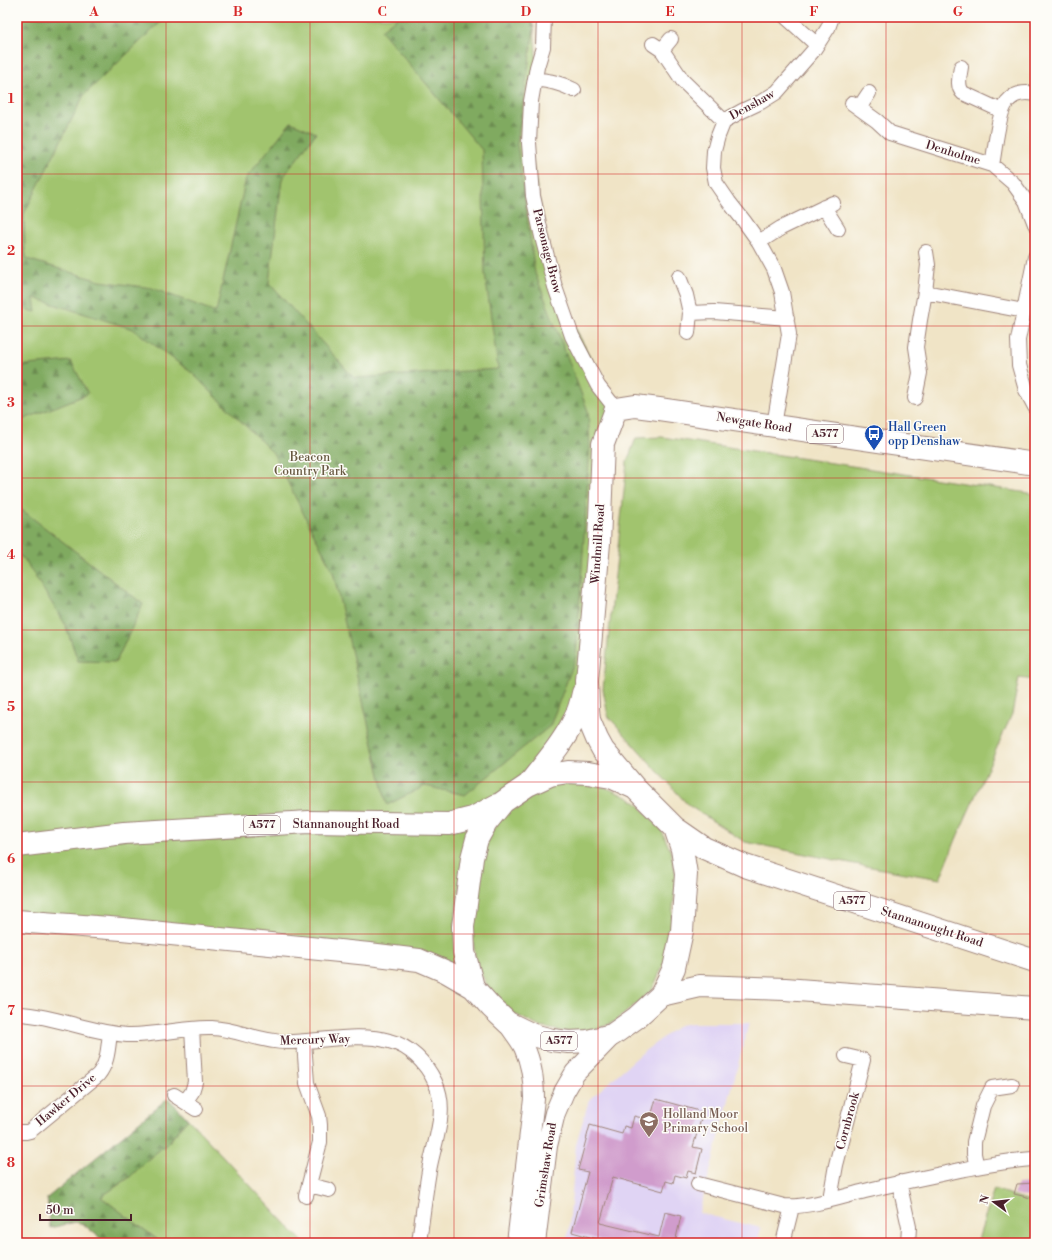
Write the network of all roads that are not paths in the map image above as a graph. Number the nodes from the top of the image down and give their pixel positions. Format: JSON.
{"nodes":[{"id":1,"x":544,"y":17,"type":"edge"},
{"id":2,"x":786,"y":17,"type":"edge"},
{"id":3,"x":832,"y":17,"type":"edge"},
{"id":4,"x":662,"y":44,"type":"dead end"},
{"id":5,"x":817,"y":44,"type":"junction"},
{"id":6,"x":961,"y":67,"type":"dead end"},
{"id":7,"x":535,"y":79,"type":"junction"},
{"id":8,"x":575,"y":92,"type":"dead end"},
{"id":9,"x":869,"y":93,"type":"dead end"},
{"id":10,"x":1035,"y":94,"type":"edge"},
{"id":11,"x":1002,"y":111,"type":"junction"},
{"id":12,"x":724,"y":121,"type":"junction"},
{"id":13,"x":992,"y":165,"type":"junction"},
{"id":14,"x":1035,"y":224,"type":"edge"},
{"id":15,"x":838,"y":229,"type":"dead end"},
{"id":16,"x":759,"y":242,"type":"junction"},
{"id":17,"x":926,"y":252,"type":"dead end"},
{"id":18,"x":1035,"y":257,"type":"edge"},
{"id":19,"x":679,"y":277,"type":"dead end"},
{"id":20,"x":925,"y":292,"type":"junction"},
{"id":21,"x":1024,"y":311,"type":"junction"},
{"id":22,"x":690,"y":313,"type":"junction"},
{"id":23,"x":787,"y":318,"type":"junction"},
{"id":24,"x":688,"y":332,"type":"dead end"},
{"id":25,"x":913,"y":391,"type":"dead end"},
{"id":26,"x":1035,"y":407,"type":"edge"},
{"id":27,"x":616,"y":409,"type":"junction"},
{"id":28,"x":774,"y":426,"type":"junction"},
{"id":29,"x":1035,"y":464,"type":"edge"},
{"id":30,"x":586,"y":681,"type":"junction"},
{"id":31,"x":528,"y":785,"type":"junction"},
{"id":32,"x":635,"y":788,"type":"junction"},
{"id":33,"x":503,"y":802,"type":"junction"},
{"id":34,"x":674,"y":828,"type":"junction"},
{"id":35,"x":17,"y":846,"type":"edge"},
{"id":36,"x":17,"y":921,"type":"edge"},
{"id":37,"x":1035,"y":961,"type":"edge"},
{"id":38,"x":473,"y":987,"type":"junction"},
{"id":39,"x":661,"y":995,"type":"junction"},
{"id":40,"x":1035,"y":1008,"type":"edge"},
{"id":41,"x":17,"y":1014,"type":"edge"},
{"id":42,"x":508,"y":1023,"type":"junction"},
{"id":43,"x":192,"y":1029,"type":"junction"},
{"id":44,"x":110,"y":1033,"type":"junction"},
{"id":45,"x":612,"y":1035,"type":"junction"},
{"id":46,"x":304,"y":1042,"type":"junction"},
{"id":47,"x":846,"y":1056,"type":"dead end"},
{"id":48,"x":1012,"y":1085,"type":"dead end"},
{"id":49,"x":185,"y":1102,"type":"dead end"},
{"id":50,"x":17,"y":1132,"type":"edge"},
{"id":51,"x":1035,"y":1159,"type":"edge"},
{"id":52,"x":977,"y":1167,"type":"junction"},
{"id":53,"x":899,"y":1182,"type":"junction"},
{"id":54,"x":698,"y":1184,"type":"dead end"},
{"id":55,"x":329,"y":1190,"type":"dead end"},
{"id":56,"x":830,"y":1200,"type":"junction"},
{"id":57,"x":792,"y":1207,"type":"junction"},
{"id":58,"x":419,"y":1243,"type":"edge"},
{"id":59,"x":517,"y":1243,"type":"edge"},
{"id":60,"x":536,"y":1243,"type":"edge"},
{"id":61,"x":783,"y":1243,"type":"edge"},
{"id":62,"x":908,"y":1243,"type":"edge"}],
"edges":[{"from":1,"to":7,"type":"street","name":"Parsonage Brow"},
{"from":2,"to":5,"type":"street"},
{"from":3,"to":5,"type":"street","name":"Denshaw"},
{"from":4,"to":12,"type":"street"},
{"from":5,"to":12,"type":"street","name":"Denshaw"},
{"from":6,"to":11,"type":"street"},
{"from":7,"to":8,"type":"street"},
{"from":7,"to":27,"type":"street","name":"Parsonage Brow"},
{"from":9,"to":13,"type":"street","name":"Denholme"},
{"from":10,"to":11,"type":"street"},
{"from":11,"to":13,"type":"street"},
{"from":12,"to":16,"type":"street","name":"Denshaw"},
{"from":13,"to":14,"type":"street","name":"Denholme"},
{"from":15,"to":16,"type":"street"},
{"from":16,"to":23,"type":"street","name":"Denshaw"},
{"from":17,"to":20,"type":"street"},
{"from":18,"to":21,"type":"street"},
{"from":19,"to":22,"type":"street"},
{"from":20,"to":21,"type":"street"},
{"from":20,"to":25,"type":"street"},
{"from":21,"to":26,"type":"street"},
{"from":22,"to":23,"type":"street"},
{"from":22,"to":24,"type":"street"},
{"from":23,"to":28,"type":"street","name":"Denshaw"},
{"from":27,"to":28,"type":"main road","name":"Newgate Road","number":"A577"},
{"from":27,"to":30,"type":"main road","name":"Windmill Road","number":"A577"},
{"from":28,"to":29,"type":"main road","name":"Newgate Road","number":"A577"},
{"from":30,"to":31,"type":"main road","name":"Windmill Road","number":"A577"},
{"from":30,"to":32,"type":"main road","name":"Windmill Road","number":"A577"},
{"from":31,"to":32,"type":"main road","number":"A577"},
{"from":31,"to":33,"type":"main road","number":"A577"},
{"from":32,"to":34,"type":"main road","number":"A577"},
{"from":33,"to":35,"type":"main road","name":"Stannanought Road","number":"A577"},
{"from":33,"to":38,"type":"main road","number":"A577"},
{"from":34,"to":37,"type":"main road","name":"Stannanought Road","number":"A577"},
{"from":34,"to":39,"type":"main road","number":"A577"},
{"from":36,"to":38,"type":"main road","number":"A577"},
{"from":38,"to":42,"type":"main road","number":"A577"},
{"from":39,"to":40,"type":"main road","number":"A577"},
{"from":39,"to":45,"type":"main road","number":"A577"},
{"from":41,"to":44,"type":"street","name":"Mercury Way"},
{"from":42,"to":45,"type":"main road","number":"A577"},
{"from":42,"to":59,"type":"main road","name":"Grimshaw Road"},
{"from":43,"to":44,"type":"street","name":"Mercury Way"},
{"from":43,"to":46,"type":"street","name":"Mercury Way"},
{"from":43,"to":49,"type":"street"},
{"from":44,"to":50,"type":"street","name":"Hawker Drive"},
{"from":45,"to":60,"type":"main road","name":"Grimshaw Road"},
{"from":46,"to":55,"type":"street"},
{"from":46,"to":58,"type":"street","name":"Mercury Way"},
{"from":47,"to":56,"type":"street","name":"Cornbrook"},
{"from":48,"to":52,"type":"street"},
{"from":51,"to":52,"type":"street"},
{"from":52,"to":53,"type":"street"},
{"from":53,"to":56,"type":"street"},
{"from":53,"to":62,"type":"street"},
{"from":54,"to":57,"type":"street"},
{"from":56,"to":57,"type":"street"},
{"from":57,"to":61,"type":"street"}]}
